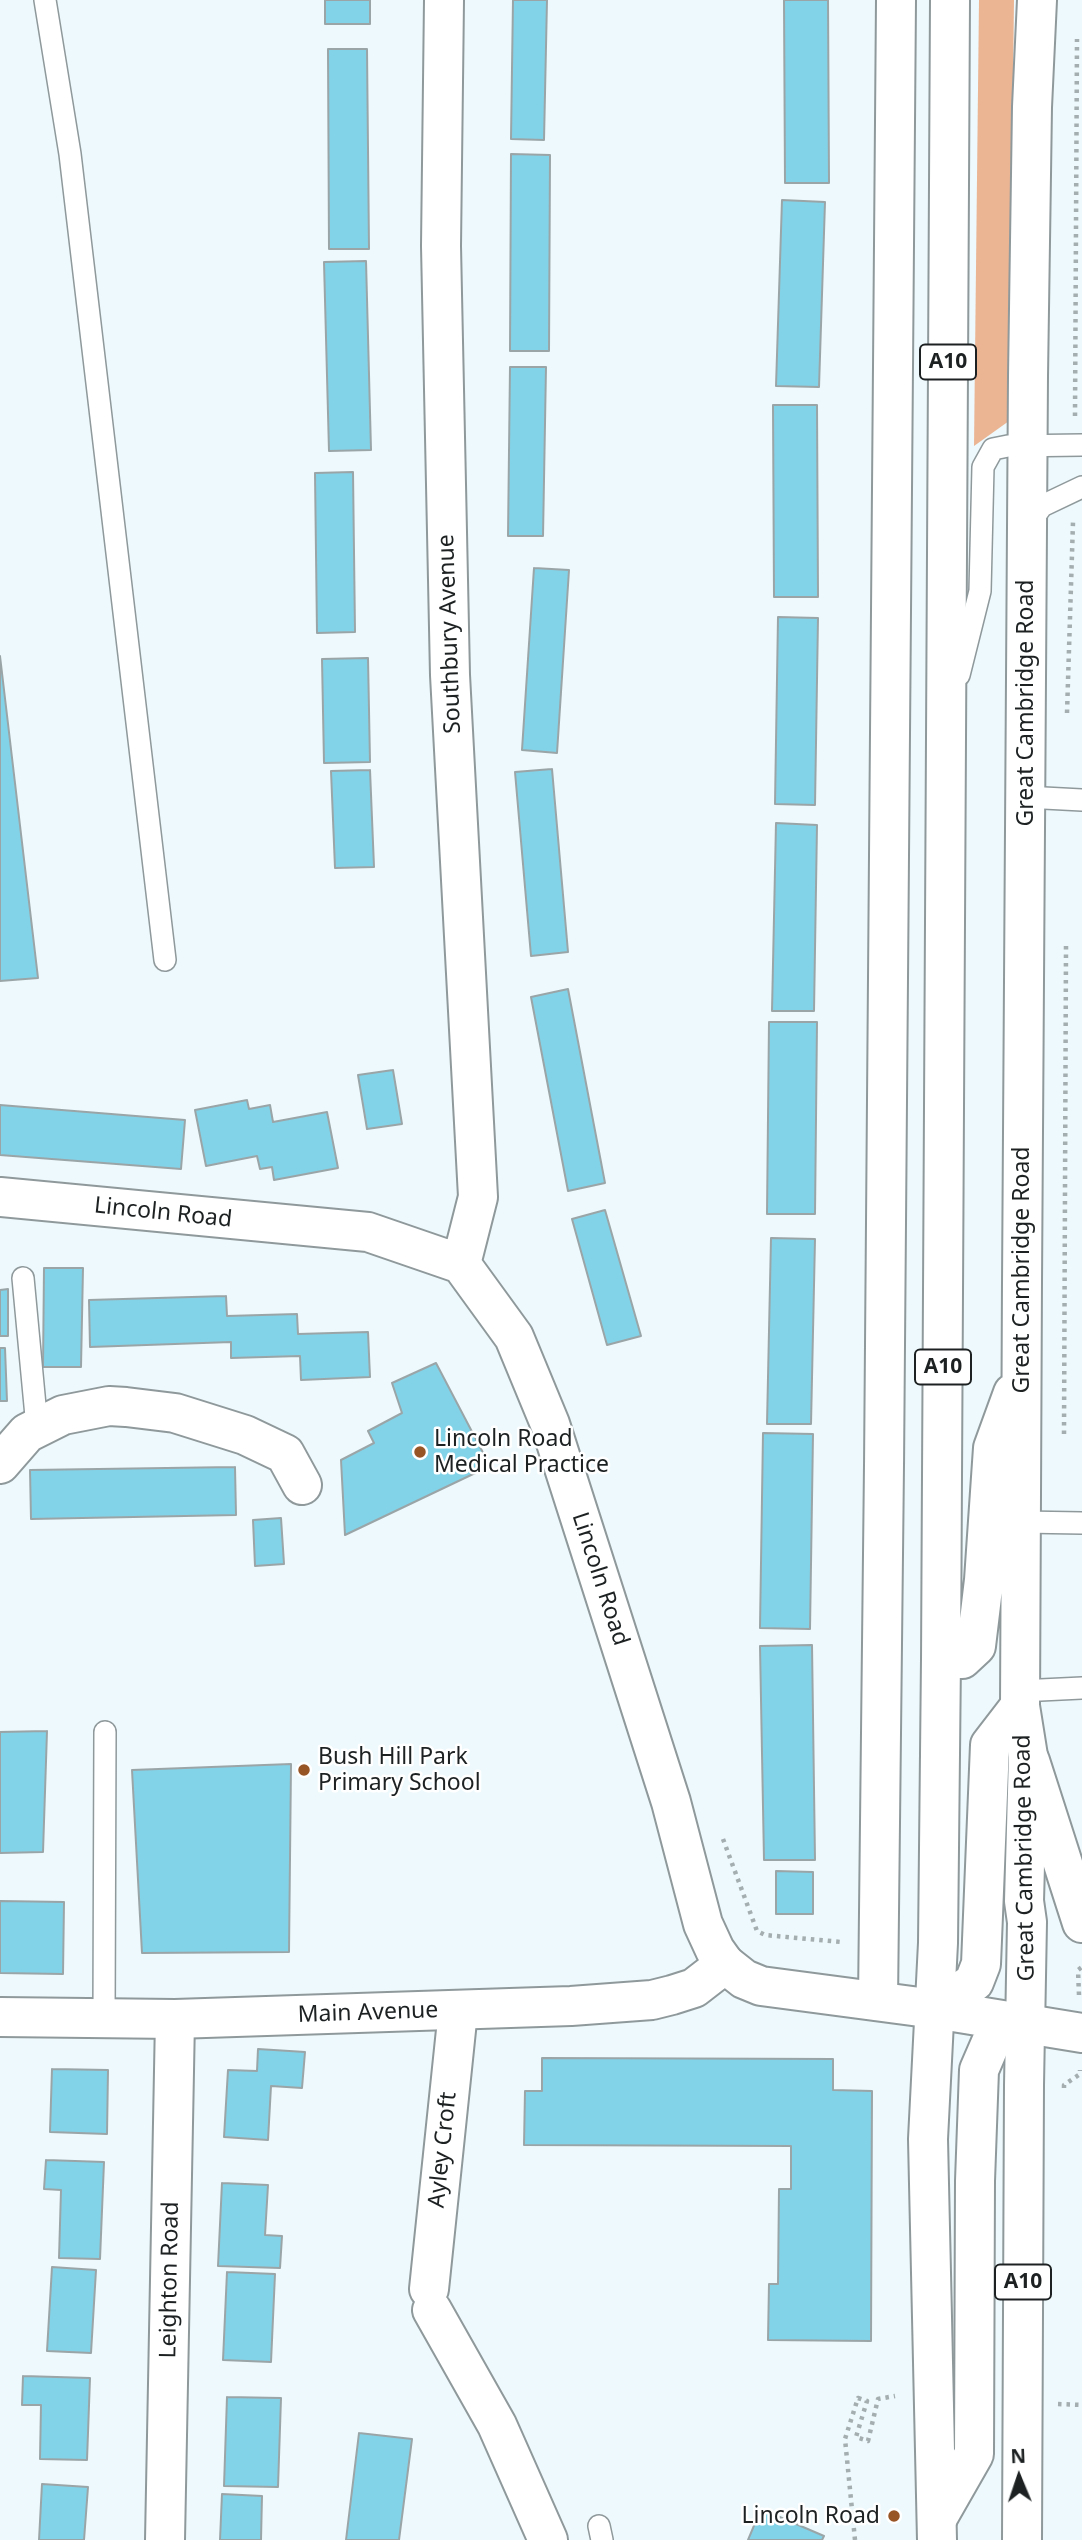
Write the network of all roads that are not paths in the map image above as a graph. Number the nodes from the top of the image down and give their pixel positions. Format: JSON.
{"nodes":[{"id":1,"x":45,"y":0,"type":"edge"},
{"id":2,"x":444,"y":0,"type":"edge"},
{"id":3,"x":896,"y":0,"type":"edge"},
{"id":4,"x":950,"y":0,"type":"edge"},
{"id":5,"x":1037,"y":0,"type":"edge"},
{"id":6,"x":1082,"y":445,"type":"edge"},
{"id":7,"x":1027,"y":446,"type":"junction"},
{"id":8,"x":1082,"y":487,"type":"edge"},
{"id":9,"x":1027,"y":527,"type":"junction"},
{"id":10,"x":946,"y":724,"type":"junction"},
{"id":11,"x":1025,"y":797,"type":"junction"},
{"id":12,"x":1082,"y":800,"type":"edge"},
{"id":13,"x":165,"y":960,"type":"dead end"},
{"id":14,"x":0,"y":1197,"type":"edge"},
{"id":15,"x":461,"y":1264,"type":"junction"},
{"id":16,"x":23,"y":1278,"type":"dead end"},
{"id":17,"x":1022,"y":1367,"type":"junction"},
{"id":18,"x":37,"y":1427,"type":"junction"},
{"id":19,"x":0,"y":1464,"type":"edge"},
{"id":20,"x":302,"y":1485,"type":"dead end"},
{"id":21,"x":1022,"y":1522,"type":"junction"},
{"id":22,"x":1082,"y":1523,"type":"edge"},
{"id":23,"x":942,"y":1659,"type":"junction"},
{"id":24,"x":1082,"y":1688,"type":"edge"},
{"id":25,"x":1020,"y":1698,"type":"junction"},
{"id":26,"x":105,"y":1732,"type":"dead end"},
{"id":27,"x":1028,"y":1756,"type":"junction"},
{"id":28,"x":1082,"y":1923,"type":"edge"},
{"id":29,"x":725,"y":1964,"type":"junction"},
{"id":30,"x":878,"y":2001,"type":"junction"},
{"id":31,"x":934,"y":2009,"type":"junction"},
{"id":32,"x":458,"y":2011,"type":"junction"},
{"id":33,"x":0,"y":2017,"type":"edge"},
{"id":34,"x":104,"y":2017,"type":"junction"},
{"id":35,"x":176,"y":2019,"type":"junction"},
{"id":36,"x":1026,"y":2025,"type":"junction"},
{"id":37,"x":1082,"y":2033,"type":"edge"},
{"id":38,"x":937,"y":2528,"type":"edge"},
{"id":39,"x":165,"y":2540,"type":"edge"},
{"id":40,"x":548,"y":2540,"type":"edge"},
{"id":41,"x":1021,"y":2540,"type":"edge"}],
"edges":[{"from":1,"to":13,"type":"lane"},
{"from":2,"to":15,"type":"main road","name":"Southbury Avenue"},
{"from":3,"to":30,"type":"main road"},
{"from":4,"to":10,"type":"main road","number":"A10"},
{"from":5,"to":7,"type":"main road","name":"Great Cambridge Road","number":"A10"},
{"from":6,"to":7,"type":"lane"},
{"from":7,"to":9,"type":"main road","name":"Great Cambridge Road","number":"A10"},
{"from":7,"to":10,"type":"lane"},
{"from":8,"to":9,"type":"lane"},
{"from":9,"to":11,"type":"main road","name":"Great Cambridge Road","number":"A10"},
{"from":10,"to":23,"type":"main road","number":"A10"},
{"from":11,"to":12,"type":"lane"},
{"from":11,"to":17,"type":"main road","name":"Great Cambridge Road","number":"A10"},
{"from":14,"to":15,"type":"main road","name":"Lincoln Road"},
{"from":15,"to":29,"type":"main road","name":"Lincoln Road"},
{"from":16,"to":18,"type":"lane"},
{"from":17,"to":21,"type":"main road","name":"Great Cambridge Road","number":"A10"},
{"from":17,"to":23,"type":"main road","number":"A10"},
{"from":18,"to":19,"type":"main road"},
{"from":18,"to":20,"type":"main road"},
{"from":21,"to":22,"type":"lane"},
{"from":21,"to":25,"type":"main road","name":"Great Cambridge Road","number":"A10"},
{"from":23,"to":31,"type":"main road","number":"A10"},
{"from":24,"to":25,"type":"lane"},
{"from":25,"to":27,"type":"main road","name":"Great Cambridge Road","number":"A10"},
{"from":25,"to":31,"type":"main road"},
{"from":26,"to":34,"type":"lane"},
{"from":27,"to":28,"type":"main road"},
{"from":27,"to":36,"type":"main road","name":"Great Cambridge Road","number":"A10"},
{"from":29,"to":30,"type":"main road","name":"Lincoln Road"},
{"from":29,"to":32,"type":"main road","name":"Main Avenue"},
{"from":30,"to":31,"type":"main road","name":"Lincoln Road"},
{"from":31,"to":36,"type":"main road","name":"Lincoln Road"},
{"from":31,"to":38,"type":"main road","number":"A10"},
{"from":32,"to":35,"type":"main road","name":"Main Avenue"},
{"from":32,"to":40,"type":"main road","name":"Ayley Croft"},
{"from":33,"to":34,"type":"main road","name":"Main Avenue"},
{"from":34,"to":35,"type":"main road","name":"Main Avenue"},
{"from":35,"to":39,"type":"main road","name":"Leighton Road"},
{"from":36,"to":37,"type":"main road","name":"Lincoln Road"},
{"from":36,"to":38,"type":"main road","number":"A10"},
{"from":36,"to":41,"type":"main road","name":"Great Cambridge Road","number":"A10"}]}
